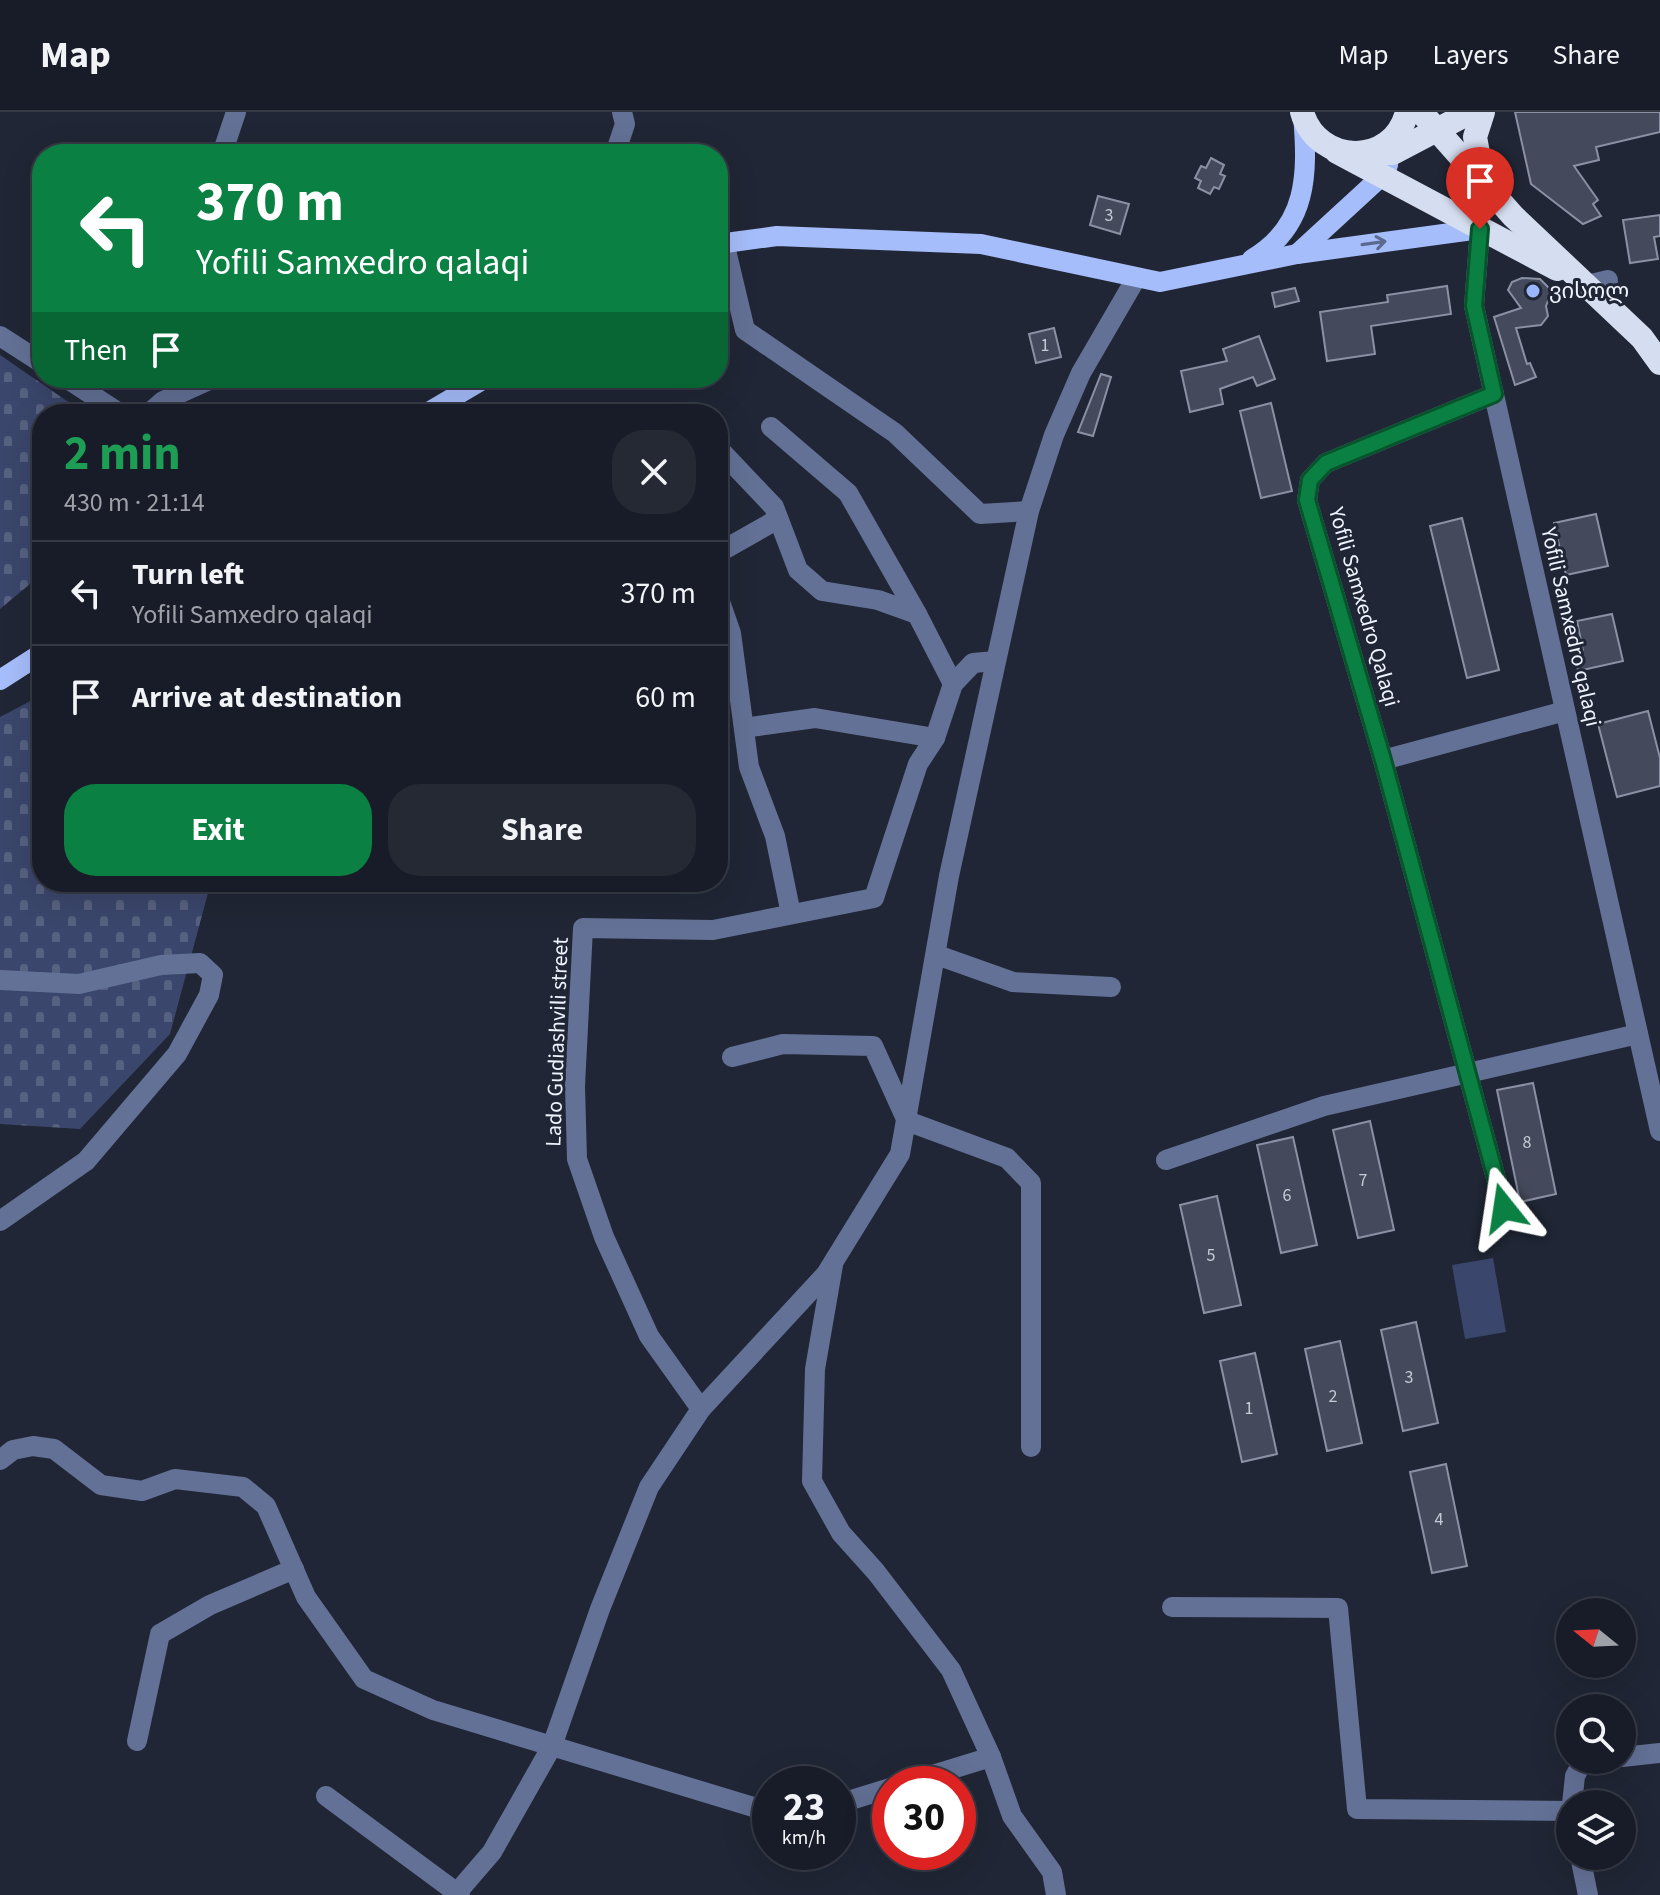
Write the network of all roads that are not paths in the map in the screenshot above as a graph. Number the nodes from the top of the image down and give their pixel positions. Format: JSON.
{"nodes":[{"id":1,"x":236,"y":112,"type":"edge"},
{"id":2,"x":622,"y":112,"type":"edge"},
{"id":3,"x":1421,"y":112,"type":"edge"},
{"id":4,"x":1471,"y":112,"type":"edge"},
{"id":5,"x":1483,"y":112,"type":"edge"},
{"id":6,"x":1301,"y":113,"type":"edge"},
{"id":7,"x":1436,"y":132,"type":"junction"},
{"id":8,"x":1396,"y":142,"type":"edge"},
{"id":9,"x":225,"y":144,"type":"edge"},
{"id":10,"x":618,"y":144,"type":"edge"},
{"id":11,"x":1348,"y":153,"type":"junction"},
{"id":12,"x":1485,"y":186,"type":"junction"},
{"id":13,"x":1480,"y":229,"type":"junction"},
{"id":14,"x":728,"y":242,"type":"edge"},
{"id":15,"x":1297,"y":254,"type":"junction"},
{"id":16,"x":1245,"y":264,"type":"junction"},
{"id":17,"x":728,"y":268,"type":"edge"},
{"id":18,"x":1135,"y":280,"type":"junction"},
{"id":19,"x":1598,"y":282,"type":"junction"},
{"id":20,"x":0,"y":336,"type":"edge"},
{"id":21,"x":32,"y":357,"type":"edge"},
{"id":22,"x":1660,"y":363,"type":"edge"},
{"id":23,"x":81,"y":388,"type":"edge"},
{"id":24,"x":192,"y":388,"type":"edge"},
{"id":25,"x":469,"y":388,"type":"edge"},
{"id":26,"x":1494,"y":394,"type":"junction"},
{"id":27,"x":106,"y":404,"type":"edge"},
{"id":28,"x":160,"y":404,"type":"edge"},
{"id":29,"x":442,"y":404,"type":"edge"},
{"id":30,"x":771,"y":427,"type":"dead end"},
{"id":31,"x":728,"y":459,"type":"edge"},
{"id":32,"x":1029,"y":511,"type":"junction"},
{"id":33,"x":778,"y":519,"type":"junction"},
{"id":34,"x":728,"y":547,"type":"edge"},
{"id":35,"x":917,"y":614,"type":"junction"},
{"id":36,"x":728,"y":624,"type":"edge"},
{"id":37,"x":32,"y":659,"type":"edge"},
{"id":38,"x":995,"y":661,"type":"junction"},
{"id":39,"x":0,"y":680,"type":"edge"},
{"id":40,"x":953,"y":684,"type":"junction"},
{"id":41,"x":1565,"y":711,"type":"junction"},
{"id":42,"x":744,"y":728,"type":"junction"},
{"id":43,"x":935,"y":738,"type":"junction"},
{"id":44,"x":1383,"y":760,"type":"junction"},
{"id":45,"x":791,"y":914,"type":"junction"},
{"id":46,"x":937,"y":955,"type":"junction"},
{"id":47,"x":0,"y":980,"type":"edge"},
{"id":48,"x":1111,"y":987,"type":"dead end"},
{"id":49,"x":1638,"y":1034,"type":"junction"},
{"id":50,"x":732,"y":1057,"type":"dead end"},
{"id":51,"x":1466,"y":1073,"type":"junction"},
{"id":52,"x":907,"y":1121,"type":"junction"},
{"id":53,"x":1660,"y":1131,"type":"edge"},
{"id":54,"x":1166,"y":1160,"type":"dead end"},
{"id":55,"x":1497,"y":1215,"type":"dead end"},
{"id":56,"x":0,"y":1221,"type":"edge"},
{"id":57,"x":834,"y":1261,"type":"junction"},
{"id":58,"x":701,"y":1409,"type":"junction"},
{"id":59,"x":1031,"y":1447,"type":"dead end"},
{"id":60,"x":0,"y":1460,"type":"edge"},
{"id":61,"x":294,"y":1569,"type":"junction"},
{"id":62,"x":1172,"y":1607,"type":"dead end"},
{"id":63,"x":137,"y":1741,"type":"dead end"},
{"id":64,"x":552,"y":1746,"type":"junction"},
{"id":65,"x":1660,"y":1753,"type":"edge"},
{"id":66,"x":1636,"y":1756,"type":"edge"},
{"id":67,"x":991,"y":1757,"type":"junction"},
{"id":68,"x":962,"y":1766,"type":"edge"},
{"id":69,"x":326,"y":1796,"type":"dead end"},
{"id":70,"x":752,"y":1807,"type":"edge"},
{"id":71,"x":1556,"y":1811,"type":"edge"},
{"id":72,"x":1583,"y":1870,"type":"edge"},
{"id":73,"x":457,"y":1894,"type":"edge"},
{"id":74,"x":1056,"y":1895,"type":"edge"},
{"id":75,"x":1588,"y":1895,"type":"edge"}],
"edges":[{"from":1,"to":9,"type":"street"},
{"from":2,"to":10,"type":"street"},
{"from":3,"to":7,"type":"highway"},
{"from":4,"to":7,"type":"highway"},
{"from":5,"to":12,"type":"highway"},
{"from":6,"to":11,"type":"highway"},
{"from":6,"to":16,"type":"main road"},
{"from":7,"to":8,"type":"highway"},
{"from":7,"to":12,"type":"highway"},
{"from":8,"to":11,"type":"highway"},
{"from":8,"to":11,"type":"highway"},
{"from":8,"to":13,"type":"highway"},
{"from":8,"to":15,"type":"main road"},
{"from":12,"to":19,"type":"highway"},
{"from":15,"to":13,"type":"main road","one_way":true},
{"from":13,"to":19,"type":"highway"},
{"from":13,"to":26,"type":"street","name":"Yofili Samxedro qalaqi"},
{"from":14,"to":18,"type":"main road"},
{"from":15,"to":16,"type":"main road"},
{"from":16,"to":18,"type":"main road"},
{"from":17,"to":32,"type":"street"},
{"from":18,"to":32,"type":"street"},
{"from":19,"to":22,"type":"highway"},
{"from":20,"to":21,"type":"street"},
{"from":23,"to":27,"type":"street"},
{"from":24,"to":28,"type":"street"},
{"from":25,"to":29,"type":"main road"},
{"from":26,"to":41,"type":"street","name":"Yofili Samxedro qalaqi"},
{"from":26,"to":44,"type":"street","name":"Yofili Samxedro Qalaqi"},
{"from":30,"to":35,"type":"street"},
{"from":31,"to":33,"type":"street"},
{"from":32,"to":38,"type":"street"},
{"from":33,"to":34,"type":"street"},
{"from":33,"to":35,"type":"street"},
{"from":35,"to":40,"type":"street"},
{"from":36,"to":42,"type":"street"},
{"from":37,"to":39,"type":"main road"},
{"from":38,"to":40,"type":"street"},
{"from":38,"to":46,"type":"street"},
{"from":40,"to":43,"type":"street","name":"Lado Gudiashvili street"},
{"from":41,"to":44,"type":"street","name":"Yofili Samxedro Qalaqi"},
{"from":41,"to":49,"type":"street","name":"Yofili Samxedro qalaqi"},
{"from":42,"to":43,"type":"street"},
{"from":42,"to":45,"type":"street"},
{"from":43,"to":45,"type":"street","name":"Lado Gudiashvili street"},
{"from":44,"to":51,"type":"street","name":"Yofili Samxedro Qalaqi"},
{"from":45,"to":58,"type":"street","name":"Lado Gudiashvili street"},
{"from":46,"to":48,"type":"street"},
{"from":46,"to":52,"type":"street"},
{"from":47,"to":56,"type":"street"},
{"from":49,"to":51,"type":"street"},
{"from":49,"to":53,"type":"street","name":"Yofili Samxedro qalaqi"},
{"from":50,"to":52,"type":"street"},
{"from":51,"to":54,"type":"street"},
{"from":51,"to":55,"type":"street","name":"Yofili Samxedro Qalaqi"},
{"from":52,"to":57,"type":"street"},
{"from":52,"to":59,"type":"street"},
{"from":57,"to":58,"type":"street"},
{"from":57,"to":67,"type":"street"},
{"from":58,"to":64,"type":"street"},
{"from":60,"to":61,"type":"street"},
{"from":61,"to":63,"type":"street"},
{"from":61,"to":64,"type":"street"},
{"from":62,"to":71,"type":"street"},
{"from":64,"to":70,"type":"street"},
{"from":64,"to":73,"type":"street"},
{"from":65,"to":66,"type":"street"},
{"from":67,"to":68,"type":"street"},
{"from":67,"to":74,"type":"street"},
{"from":69,"to":73,"type":"street"},
{"from":72,"to":75,"type":"street"}]}
